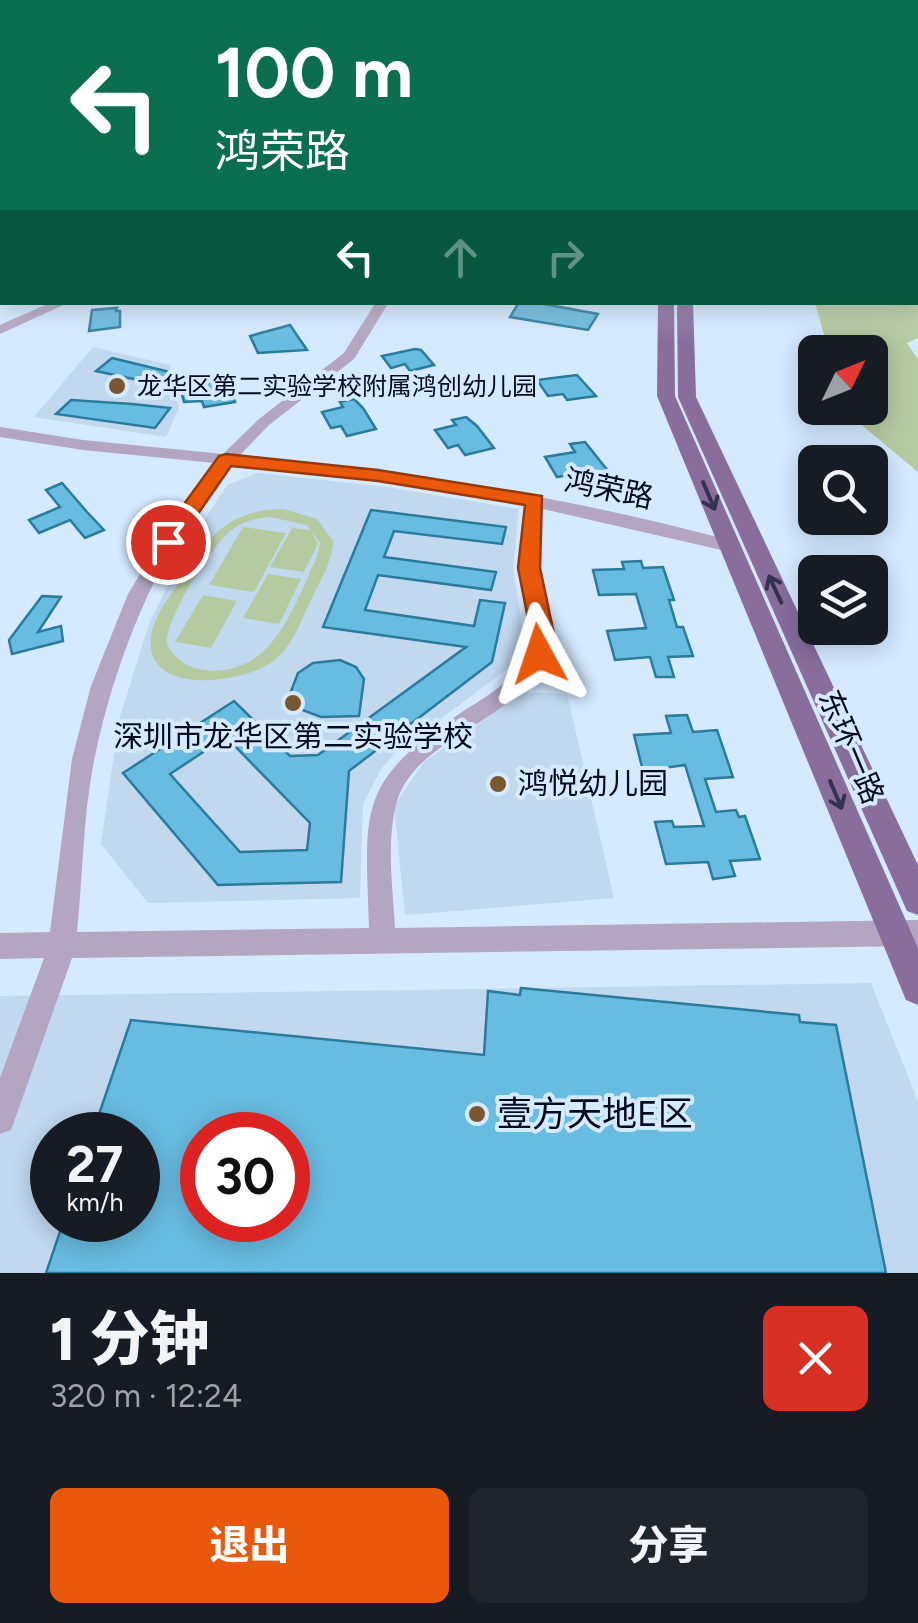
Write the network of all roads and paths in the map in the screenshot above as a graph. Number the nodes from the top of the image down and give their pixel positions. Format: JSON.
{"nodes":[{"id":1,"x":57,"y":305,"type":"edge"},
{"id":2,"x":381,"y":305,"type":"edge"},
{"id":3,"x":666,"y":305,"type":"edge"},
{"id":4,"x":685,"y":305,"type":"edge"},
{"id":5,"x":0,"y":330,"type":"edge"},
{"id":6,"x":0,"y":432,"type":"edge"},
{"id":7,"x":226,"y":460,"type":"junction"},
{"id":8,"x":535,"y":501,"type":"junction"},
{"id":9,"x":730,"y":546,"type":"junction"},
{"id":10,"x":918,"y":900,"type":"edge"},
{"id":11,"x":906,"y":934,"type":"edge"},
{"id":12,"x":382,"y":942,"type":"junction"},
{"id":13,"x":0,"y":946,"type":"edge"},
{"id":14,"x":62,"y":947,"type":"junction"},
{"id":15,"x":918,"y":988,"type":"edge"},
{"id":16,"x":0,"y":1118,"type":"edge"}],
"edges":[{"from":1,"to":5,"type":"street"},
{"from":2,"to":7,"type":"street"},
{"from":3,"to":9,"type":"main road","name":"东环一路","one_way":true},
{"from":10,"to":4,"type":"main road","name":"东环一路","one_way":true},
{"from":6,"to":7,"type":"street","name":"鸿荣路"},
{"from":7,"to":8,"type":"street","name":"鸿荣路"},
{"from":7,"to":14,"type":"street"},
{"from":8,"to":9,"type":"street","name":"鸿荣路"},
{"from":8,"to":12,"type":"street"},
{"from":9,"to":11,"type":"main road","name":"东环一路","one_way":true},
{"from":11,"to":12,"type":"street"},
{"from":11,"to":15,"type":"main road","name":"东环一路"},
{"from":12,"to":14,"type":"street"},
{"from":13,"to":14,"type":"street"},
{"from":14,"to":16,"type":"street"}]}
